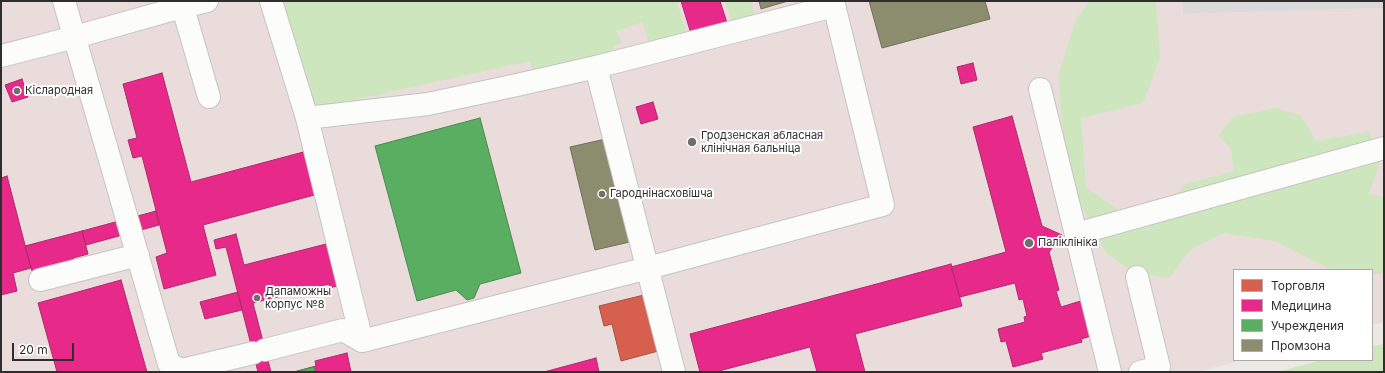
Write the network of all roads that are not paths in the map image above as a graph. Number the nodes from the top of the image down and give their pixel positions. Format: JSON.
{"nodes":[{"id":1,"x":64,"y":1,"type":"edge"},
{"id":2,"x":207,"y":1,"type":"edge"},
{"id":3,"x":271,"y":1,"type":"edge"},
{"id":4,"x":181,"y":4,"type":"edge"},
{"id":5,"x":833,"y":4,"type":"edge"},
{"id":6,"x":75,"y":37,"type":"junction"},
{"id":7,"x":1,"y":56,"type":"edge"},
{"id":8,"x":596,"y":67,"type":"junction"},
{"id":9,"x":1040,"y":89,"type":"dead end"},
{"id":10,"x":210,"y":97,"type":"dead end"},
{"id":11,"x":307,"y":118,"type":"junction"},
{"id":12,"x":1384,"y":148,"type":"edge"},
{"id":13,"x":1076,"y":234,"type":"junction"},
{"id":14,"x":138,"y":255,"type":"junction"},
{"id":15,"x":648,"y":268,"type":"junction"},
{"id":16,"x":1137,"y":277,"type":"dead end"},
{"id":17,"x":40,"y":280,"type":"dead end"},
{"id":18,"x":362,"y":341,"type":"junction"},
{"id":19,"x":171,"y":368,"type":"edge"},
{"id":20,"x":674,"y":372,"type":"edge"},
{"id":21,"x":1110,"y":372,"type":"edge"},
{"id":22,"x":1140,"y":372,"type":"edge"}],
"edges":[{"from":1,"to":6,"type":"lane"},
{"from":2,"to":4,"type":"lane"},
{"from":3,"to":11,"type":"lane"},
{"from":4,"to":6,"type":"lane"},
{"from":4,"to":10,"type":"lane"},
{"from":5,"to":8,"type":"lane"},
{"from":5,"to":15,"type":"lane"},
{"from":6,"to":7,"type":"lane"},
{"from":6,"to":14,"type":"lane"},
{"from":8,"to":11,"type":"lane"},
{"from":8,"to":15,"type":"lane"},
{"from":9,"to":13,"type":"lane"},
{"from":11,"to":18,"type":"lane"},
{"from":12,"to":13,"type":"lane"},
{"from":13,"to":21,"type":"lane"},
{"from":14,"to":17,"type":"lane"},
{"from":14,"to":19,"type":"lane"},
{"from":15,"to":18,"type":"lane"},
{"from":15,"to":20,"type":"lane"},
{"from":16,"to":22,"type":"lane"},
{"from":18,"to":19,"type":"lane"}]}
